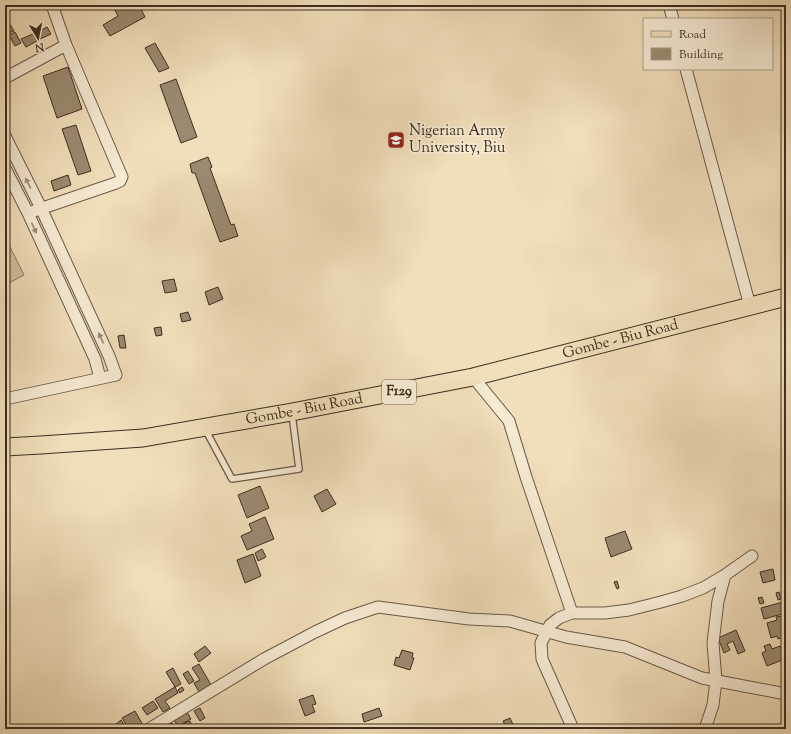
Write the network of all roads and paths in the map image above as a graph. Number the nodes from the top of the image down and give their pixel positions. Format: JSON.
{"nodes":[{"id":1,"x":52,"y":5,"type":"edge"},
{"id":2,"x":669,"y":5,"type":"edge"},
{"id":3,"x":673,"y":18,"type":"edge"},
{"id":4,"x":66,"y":45,"type":"junction"},
{"id":5,"x":686,"y":70,"type":"edge"},
{"id":6,"x":5,"y":78,"type":"edge"},
{"id":7,"x":5,"y":136,"type":"edge"},
{"id":8,"x":5,"y":168,"type":"edge"},
{"id":9,"x":41,"y":208,"type":"junction"},
{"id":10,"x":28,"y":213,"type":"junction"},
{"id":11,"x":786,"y":297,"type":"edge"},
{"id":12,"x":750,"y":306,"type":"junction"},
{"id":13,"x":100,"y":378,"type":"junction"},
{"id":14,"x":473,"y":378,"type":"junction"},
{"id":15,"x":5,"y":399,"type":"edge"},
{"id":16,"x":292,"y":412,"type":"junction"},
{"id":17,"x":204,"y":426,"type":"junction"},
{"id":18,"x":5,"y":446,"type":"edge"},
{"id":19,"x":752,"y":556,"type":"dead end"},
{"id":20,"x":725,"y":576,"type":"junction"},
{"id":21,"x":572,"y":613,"type":"junction"},
{"id":22,"x":547,"y":631,"type":"junction"},
{"id":23,"x":716,"y":681,"type":"junction"},
{"id":24,"x":786,"y":694,"type":"edge"},
{"id":25,"x":158,"y":726,"type":"edge"},
{"id":26,"x":149,"y":729,"type":"edge"},
{"id":27,"x":573,"y":729,"type":"edge"},
{"id":28,"x":705,"y":729,"type":"edge"}],
"edges":[{"from":1,"to":4,"type":"street"},
{"from":2,"to":3,"type":"street"},
{"from":4,"to":6,"type":"street"},
{"from":4,"to":9,"type":"street"},
{"from":5,"to":12,"type":"street"},
{"from":9,"to":7,"type":"street","one_way":true},
{"from":8,"to":10,"type":"street"},
{"from":9,"to":10,"type":"street"},
{"from":13,"to":9,"type":"street","one_way":true},
{"from":10,"to":13,"type":"street","one_way":true},
{"from":11,"to":12,"type":"main road","name":"Gombe - Biu Road","number":"F129"},
{"from":12,"to":14,"type":"main road","name":"Gombe - Biu Road","number":"F129"},
{"from":13,"to":15,"type":"street"},
{"from":14,"to":16,"type":"main road","name":"Gombe - Biu Road","number":"F129"},
{"from":14,"to":21,"type":"street"},
{"from":16,"to":17,"type":"main road","name":"Gombe - Biu Road","number":"F129"},
{"from":16,"to":17,"type":"lane"},
{"from":17,"to":18,"type":"main road","name":"Gombe - Biu Road","number":"F129"},
{"from":19,"to":20,"type":"street"},
{"from":20,"to":21,"type":"street"},
{"from":20,"to":23,"type":"street"},
{"from":21,"to":22,"type":"street"},
{"from":22,"to":23,"type":"street"},
{"from":22,"to":25,"type":"street"},
{"from":22,"to":27,"type":"street"},
{"from":23,"to":24,"type":"street"},
{"from":23,"to":28,"type":"street"},
{"from":25,"to":26,"type":"street"}]}
